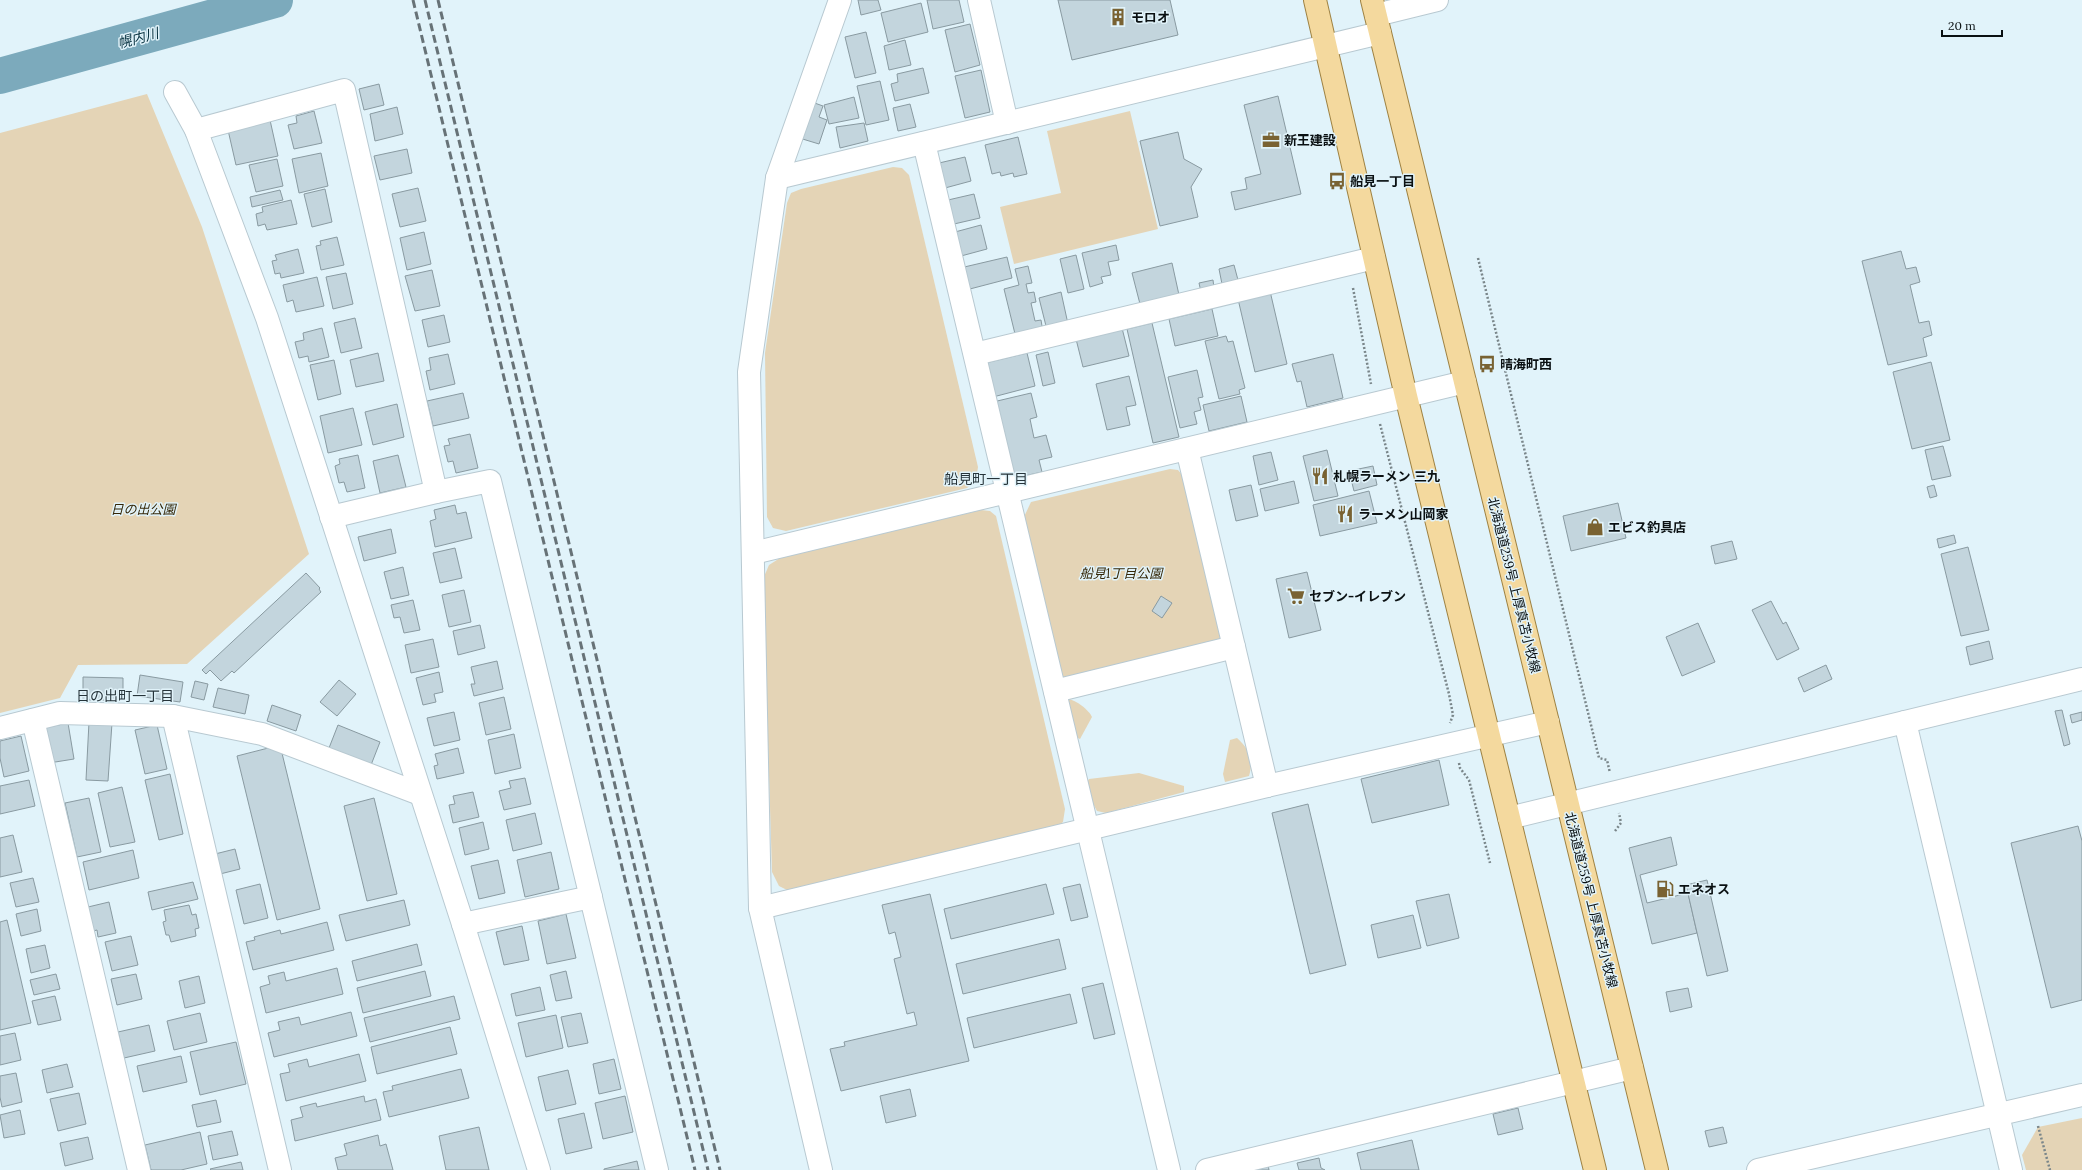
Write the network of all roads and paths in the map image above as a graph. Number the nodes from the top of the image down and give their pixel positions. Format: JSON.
{"nodes":[{"id":1,"x":840,"y":0,"type":"edge"},
{"id":2,"x":979,"y":0,"type":"edge"},
{"id":3,"x":1315,"y":0,"type":"edge"},
{"id":4,"x":1437,"y":0,"type":"edge"},
{"id":5,"x":1376,"y":16,"type":"edge"},
{"id":6,"x":1326,"y":46,"type":"junction"},
{"id":7,"x":175,"y":92,"type":"dead end"},
{"id":8,"x":1007,"y":123,"type":"junction"},
{"id":9,"x":196,"y":130,"type":"junction"},
{"id":10,"x":924,"y":143,"type":"junction"},
{"id":11,"x":777,"y":178,"type":"junction"},
{"id":12,"x":1374,"y":258,"type":"junction"},
{"id":13,"x":1478,"y":258,"type":"dead end"},
{"id":14,"x":1353,"y":288,"type":"dead end"},
{"id":15,"x":975,"y":354,"type":"junction"},
{"id":16,"x":1465,"y":382,"type":"junction"},
{"id":17,"x":1406,"y":396,"type":"junction"},
{"id":18,"x":1375,"y":403,"type":"junction"},
{"id":19,"x":1187,"y":448,"type":"junction"},
{"id":20,"x":436,"y":492,"type":"junction"},
{"id":21,"x":1008,"y":492,"type":"junction"},
{"id":22,"x":331,"y":517,"type":"junction"},
{"id":23,"x":753,"y":553,"type":"junction"},
{"id":24,"x":1234,"y":647,"type":"junction"},
{"id":25,"x":2082,"y":679,"type":"edge"},
{"id":26,"x":1055,"y":691,"type":"junction"},
{"id":27,"x":173,"y":716,"type":"junction"},
{"id":28,"x":33,"y":720,"type":"junction"},
{"id":29,"x":1450,"y":722,"type":"dead end"},
{"id":30,"x":1548,"y":722,"type":"junction"},
{"id":31,"x":1905,"y":722,"type":"junction"},
{"id":32,"x":0,"y":728,"type":"edge"},
{"id":33,"x":1489,"y":735,"type":"junction"},
{"id":34,"x":1460,"y":768,"type":"dead end"},
{"id":35,"x":1267,"y":786,"type":"junction"},
{"id":36,"x":1614,"y":792,"type":"junction"},
{"id":37,"x":420,"y":794,"type":"junction"},
{"id":38,"x":1568,"y":804,"type":"junction"},
{"id":39,"x":1509,"y":818,"type":"junction"},
{"id":40,"x":1088,"y":830,"type":"junction"},
{"id":41,"x":1615,"y":831,"type":"dead end"},
{"id":42,"x":1490,"y":863,"type":"dead end"},
{"id":43,"x":591,"y":897,"type":"junction"},
{"id":44,"x":760,"y":908,"type":"junction"},
{"id":45,"x":463,"y":924,"type":"junction"},
{"id":46,"x":1632,"y":1068,"type":"junction"},
{"id":47,"x":1574,"y":1082,"type":"junction"},
{"id":48,"x":2082,"y":1095,"type":"edge"},
{"id":49,"x":2033,"y":1106,"type":"junction"},
{"id":50,"x":1998,"y":1115,"type":"junction"},
{"id":51,"x":139,"y":1170,"type":"edge"},
{"id":52,"x":280,"y":1170,"type":"edge"},
{"id":53,"x":539,"y":1170,"type":"edge"},
{"id":54,"x":657,"y":1170,"type":"edge"},
{"id":55,"x":820,"y":1170,"type":"edge"},
{"id":56,"x":1168,"y":1170,"type":"edge"},
{"id":57,"x":1207,"y":1170,"type":"edge"},
{"id":58,"x":1595,"y":1170,"type":"edge"},
{"id":59,"x":1657,"y":1170,"type":"edge"},
{"id":60,"x":1758,"y":1170,"type":"edge"},
{"id":61,"x":2011,"y":1170,"type":"edge"},
{"id":62,"x":2050,"y":1170,"type":"edge"}],
"edges":[{"from":1,"to":11,"type":"street"},
{"from":2,"to":8,"type":"street"},
{"from":3,"to":6,"type":"main road"},
{"from":4,"to":5,"type":"street"},
{"from":5,"to":6,"type":"street"},
{"from":5,"to":16,"type":"main road","name":"北海道道259号 上厚真苫小牧線"},
{"from":6,"to":8,"type":"street"},
{"from":6,"to":12,"type":"main road"},
{"from":7,"to":9,"type":"street"},
{"from":8,"to":10,"type":"street"},
{"from":9,"to":20,"type":"street"},
{"from":9,"to":22,"type":"street"},
{"from":10,"to":11,"type":"street"},
{"from":10,"to":15,"type":"street"},
{"from":11,"to":23,"type":"street"},
{"from":12,"to":15,"type":"street"},
{"from":12,"to":17,"type":"main road"},
{"from":13,"to":36,"type":"path"},
{"from":14,"to":18,"type":"path"},
{"from":15,"to":21,"type":"street"},
{"from":16,"to":17,"type":"street"},
{"from":16,"to":30,"type":"main road","name":"北海道道259号 上厚真苫小牧線"},
{"from":17,"to":18,"type":"street"},
{"from":17,"to":33,"type":"main road"},
{"from":18,"to":19,"type":"street"},
{"from":18,"to":29,"type":"path"},
{"from":19,"to":21,"type":"street"},
{"from":19,"to":24,"type":"street"},
{"from":20,"to":22,"type":"street"},
{"from":20,"to":43,"type":"street"},
{"from":21,"to":23,"type":"street"},
{"from":21,"to":26,"type":"street"},
{"from":22,"to":37,"type":"street"},
{"from":23,"to":44,"type":"street"},
{"from":24,"to":26,"type":"street"},
{"from":24,"to":35,"type":"street"},
{"from":25,"to":31,"type":"street"},
{"from":26,"to":40,"type":"street"},
{"from":27,"to":28,"type":"street"},
{"from":27,"to":37,"type":"street"},
{"from":27,"to":52,"type":"street"},
{"from":28,"to":32,"type":"street"},
{"from":28,"to":51,"type":"street"},
{"from":30,"to":33,"type":"street"},
{"from":30,"to":38,"type":"main road","name":"北海道道259号 上厚真苫小牧線"},
{"from":31,"to":36,"type":"street"},
{"from":31,"to":50,"type":"street"},
{"from":33,"to":35,"type":"street"},
{"from":33,"to":39,"type":"main road"},
{"from":34,"to":42,"type":"path"},
{"from":35,"to":40,"type":"street"},
{"from":36,"to":38,"type":"street"},
{"from":36,"to":41,"type":"path"},
{"from":37,"to":45,"type":"street"},
{"from":38,"to":39,"type":"street"},
{"from":38,"to":46,"type":"main road","name":"北海道道259号 上厚真苫小牧線"},
{"from":39,"to":47,"type":"main road"},
{"from":40,"to":44,"type":"street"},
{"from":40,"to":56,"type":"street"},
{"from":43,"to":45,"type":"street"},
{"from":43,"to":54,"type":"street"},
{"from":44,"to":55,"type":"street"},
{"from":45,"to":53,"type":"street"},
{"from":46,"to":47,"type":"street"},
{"from":46,"to":59,"type":"main road","name":"北海道道259号 上厚真苫小牧線"},
{"from":47,"to":57,"type":"street"},
{"from":47,"to":58,"type":"main road"},
{"from":48,"to":49,"type":"street"},
{"from":49,"to":50,"type":"street"},
{"from":49,"to":62,"type":"path"},
{"from":50,"to":60,"type":"street"},
{"from":50,"to":61,"type":"street"}]}
